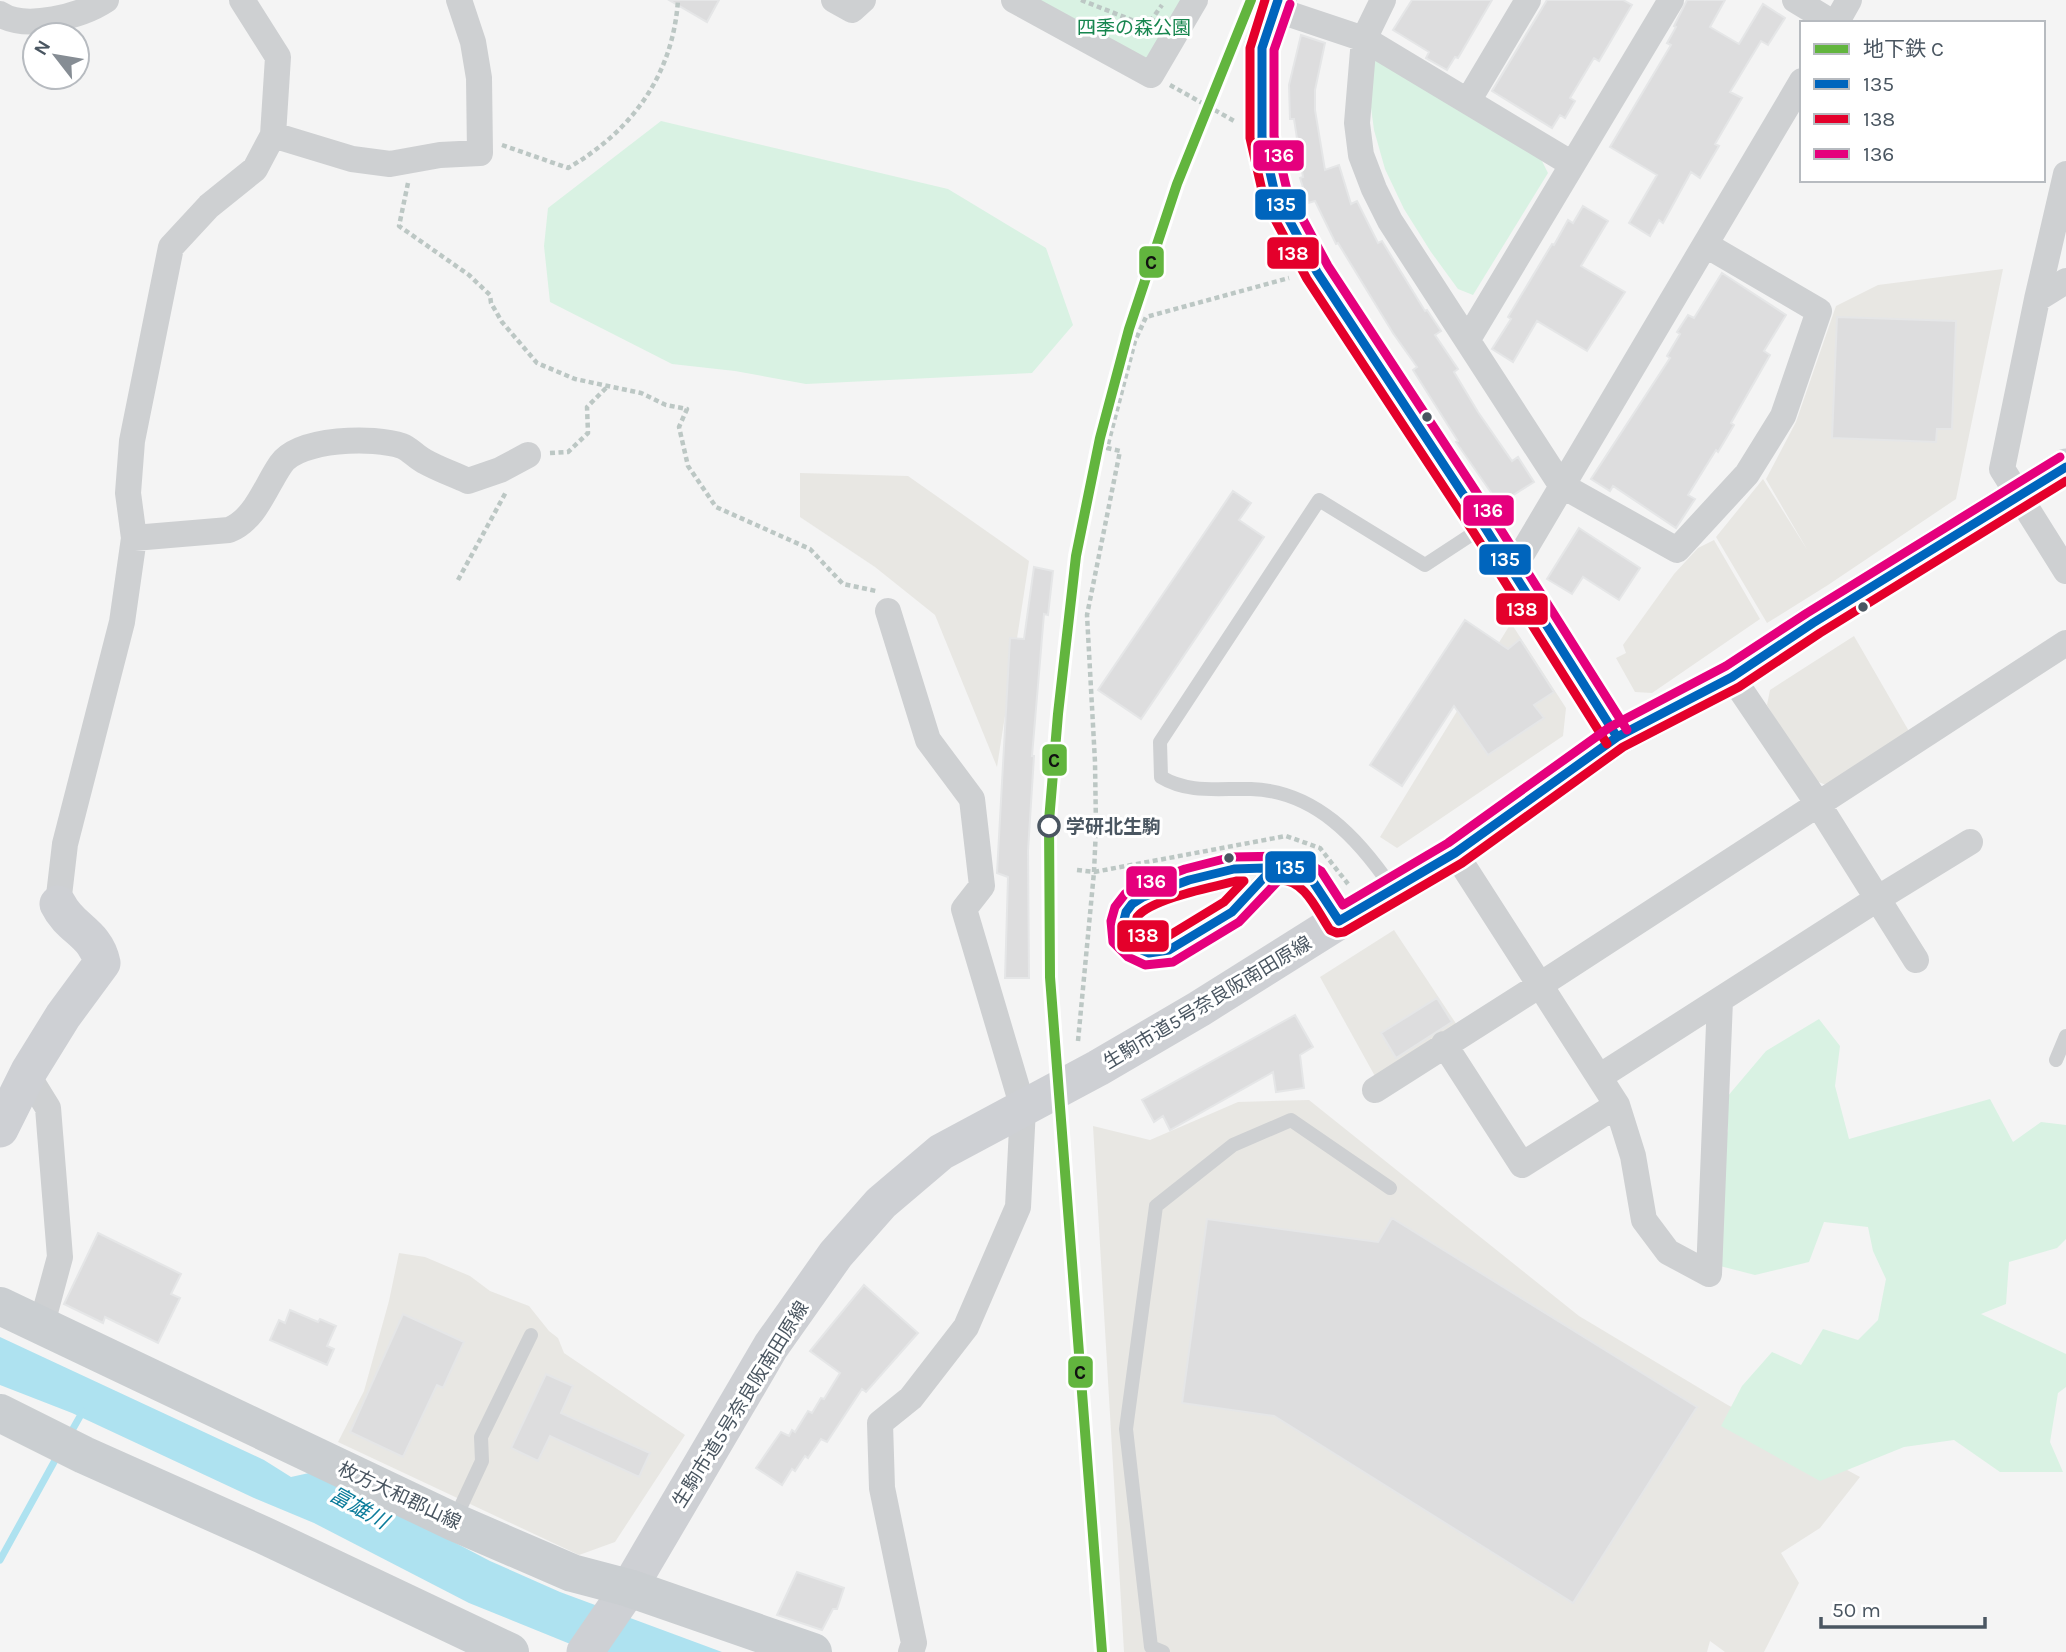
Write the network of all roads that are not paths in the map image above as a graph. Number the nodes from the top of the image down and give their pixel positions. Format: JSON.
{"nodes":[{"id":1,"x":106,"y":0,"type":"edge"},
{"id":2,"x":242,"y":0,"type":"edge"},
{"id":3,"x":459,"y":0,"type":"edge"},
{"id":4,"x":834,"y":0,"type":"edge"},
{"id":5,"x":863,"y":0,"type":"edge"},
{"id":6,"x":1014,"y":0,"type":"edge"},
{"id":7,"x":1195,"y":0,"type":"edge"},
{"id":8,"x":1383,"y":0,"type":"edge"},
{"id":9,"x":1528,"y":0,"type":"edge"},
{"id":10,"x":1671,"y":0,"type":"edge"},
{"id":11,"x":1795,"y":0,"type":"edge"},
{"id":12,"x":1849,"y":0,"type":"edge"},
{"id":13,"x":1276,"y":5,"type":"edge"},
{"id":14,"x":0,"y":14,"type":"edge"},
{"id":15,"x":1831,"y":21,"type":"edge"},
{"id":16,"x":1835,"y":21,"type":"edge"},
{"id":17,"x":1364,"y":38,"type":"junction"},
{"id":18,"x":1800,"y":84,"type":"edge"},
{"id":19,"x":1468,"y":101,"type":"junction"},
{"id":20,"x":272,"y":135,"type":"junction"},
{"id":21,"x":1572,"y":164,"type":"junction"},
{"id":22,"x":2066,"y":174,"type":"edge"},
{"id":23,"x":1706,"y":245,"type":"junction"},
{"id":24,"x":2066,"y":281,"type":"edge"},
{"id":25,"x":2037,"y":299,"type":"junction"},
{"id":26,"x":1468,"y":339,"type":"junction"},
{"id":27,"x":528,"y":455,"type":"dead end"},
{"id":28,"x":2066,"y":467,"type":"edge"},
{"id":29,"x":1561,"y":485,"type":"junction"},
{"id":30,"x":2019,"y":497,"type":"junction"},
{"id":31,"x":1484,"y":526,"type":"junction"},
{"id":32,"x":134,"y":538,"type":"junction"},
{"id":33,"x":1505,"y":561,"type":"junction"},
{"id":34,"x":2066,"y":571,"type":"edge"},
{"id":35,"x":888,"y":611,"type":"road end"},
{"id":36,"x":2066,"y":643,"type":"edge"},
{"id":37,"x":1732,"y":677,"type":"junction"},
{"id":38,"x":1617,"y":737,"type":"junction"},
{"id":39,"x":1818,"y":804,"type":"junction"},
{"id":40,"x":1970,"y":842,"type":"dead end"},
{"id":41,"x":1455,"y":853,"type":"junction"},
{"id":42,"x":1271,"y":870,"type":"junction"},
{"id":43,"x":1393,"y":889,"type":"junction"},
{"id":44,"x":1877,"y":899,"type":"junction"},
{"id":45,"x":58,"y":904,"type":"joint"},
{"id":46,"x":1339,"y":921,"type":"junction"},
{"id":47,"x":1916,"y":960,"type":"dead end"},
{"id":48,"x":1540,"y":985,"type":"junction"},
{"id":49,"x":1720,"y":1000,"type":"junction"},
{"id":50,"x":2066,"y":1036,"type":"edge"},
{"id":51,"x":1444,"y":1044,"type":"junction"},
{"id":52,"x":2056,"y":1060,"type":"dead end"},
{"id":53,"x":27,"y":1074,"type":"junction"},
{"id":54,"x":1599,"y":1077,"type":"junction"},
{"id":55,"x":1375,"y":1090,"type":"dead end"},
{"id":56,"x":1617,"y":1105,"type":"junction"},
{"id":57,"x":1023,"y":1108,"type":"junction"},
{"id":58,"x":0,"y":1129,"type":"edge"},
{"id":59,"x":1390,"y":1188,"type":"dead end"},
{"id":60,"x":0,"y":1306,"type":"edge"},
{"id":61,"x":41,"y":1327,"type":"junction"},
{"id":62,"x":531,"y":1335,"type":"dead end"},
{"id":63,"x":0,"y":1413,"type":"edge"},
{"id":64,"x":453,"y":1522,"type":"junction"},
{"id":65,"x":629,"y":1588,"type":"junction"},
{"id":66,"x":510,"y":1652,"type":"edge"},
{"id":67,"x":585,"y":1652,"type":"edge"},
{"id":68,"x":813,"y":1652,"type":"edge"},
{"id":69,"x":912,"y":1652,"type":"edge"},
{"id":70,"x":1163,"y":1652,"type":"edge"}],
"edges":[{"from":1,"to":14,"type":"street"},
{"from":2,"to":20,"type":"street"},
{"from":3,"to":20,"type":"street"},
{"from":4,"to":5,"type":"street"},
{"from":6,"to":7,"type":"street"},
{"from":8,"to":17,"type":"street"},
{"from":9,"to":19,"type":"street"},
{"from":10,"to":21,"type":"street"},
{"from":11,"to":15,"type":"street"},
{"from":12,"to":16,"type":"street"},
{"from":13,"to":17,"type":"street"},
{"from":13,"to":31,"type":"street"},
{"from":17,"to":19,"type":"street"},
{"from":17,"to":26,"type":"street"},
{"from":18,"to":23,"type":"street"},
{"from":19,"to":21,"type":"street"},
{"from":20,"to":32,"type":"street"},
{"from":21,"to":26,"type":"street"},
{"from":22,"to":25,"type":"street"},
{"from":23,"to":29,"type":"street"},
{"from":23,"to":29,"type":"street"},
{"from":24,"to":25,"type":"street"},
{"from":25,"to":30,"type":"street"},
{"from":26,"to":29,"type":"street"},
{"from":27,"to":32,"type":"street"},
{"from":28,"to":30,"type":"street","name":"生駒市道5号奈良阪南田原線"},
{"from":29,"to":33,"type":"street"},
{"from":30,"to":34,"type":"street"},
{"from":30,"to":37,"type":"street","name":"生駒市道5号奈良阪南田原線"},
{"from":31,"to":33,"type":"street"},
{"from":31,"to":43,"type":"lane"},
{"from":32,"to":45,"type":"street"},
{"from":33,"to":38,"type":"street"},
{"from":35,"to":57,"type":"street"},
{"from":36,"to":39,"type":"street"},
{"from":37,"to":38,"type":"street","name":"生駒市道5号奈良阪南田原線"},
{"from":37,"to":39,"type":"street"},
{"from":38,"to":41,"type":"street","name":"生駒市道5号奈良阪南田原線"},
{"from":39,"to":44,"type":"street"},
{"from":39,"to":48,"type":"street"},
{"from":40,"to":44,"type":"street"},
{"from":41,"to":43,"type":"street","name":"生駒市道5号奈良阪南田原線"},
{"from":41,"to":48,"type":"street"},
{"from":42,"to":42,"type":"lane"},
{"from":42,"to":46,"type":"lane"},
{"from":43,"to":46,"type":"street","name":"生駒市道5号奈良阪南田原線"},
{"from":44,"to":47,"type":"street"},
{"from":44,"to":49,"type":"street"},
{"from":45,"to":53,"type":"street"},
{"from":46,"to":57,"type":"street","name":"生駒市道5号奈良阪南田原線"},
{"from":48,"to":51,"type":"street"},
{"from":48,"to":54,"type":"street"},
{"from":49,"to":54,"type":"street"},
{"from":49,"to":56,"type":"street"},
{"from":50,"to":52,"type":"lane"},
{"from":51,"to":55,"type":"street"},
{"from":51,"to":56,"type":"street"},
{"from":53,"to":58,"type":"street"},
{"from":53,"to":61,"type":"street"},
{"from":54,"to":56,"type":"street"},
{"from":57,"to":65,"type":"street","name":"生駒市道5号奈良阪南田原線"},
{"from":57,"to":69,"type":"street"},
{"from":59,"to":70,"type":"lane"},
{"from":60,"to":61,"type":"main road","name":"枚方大和郡山線"},
{"from":61,"to":64,"type":"main road","name":"枚方大和郡山線"},
{"from":62,"to":64,"type":"lane"},
{"from":63,"to":66,"type":"main road"},
{"from":64,"to":65,"type":"main road","name":"枚方大和郡山線"},
{"from":65,"to":67,"type":"street","name":"生駒市道5号奈良阪南田原線"},
{"from":65,"to":68,"type":"main road","name":"枚方大和郡山線"}]}
